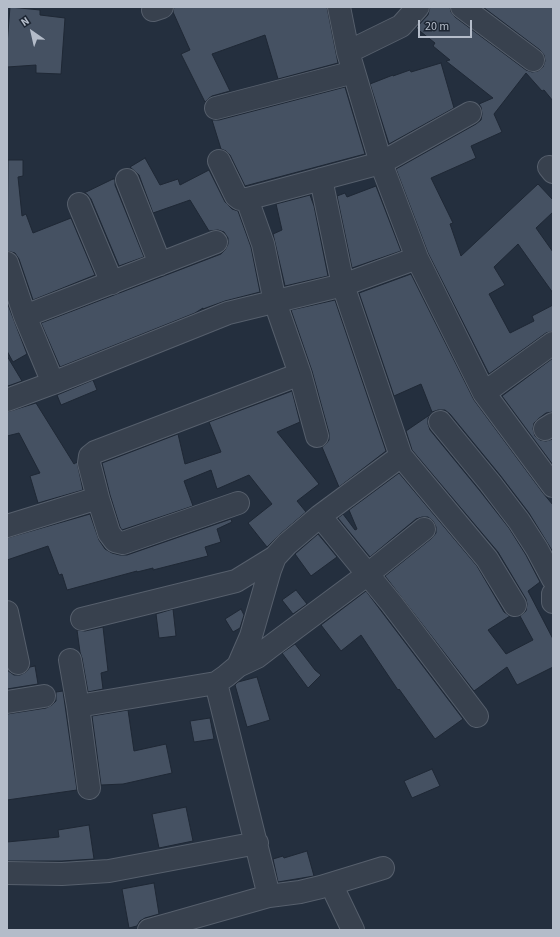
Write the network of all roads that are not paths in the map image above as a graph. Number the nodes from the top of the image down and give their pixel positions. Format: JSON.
{"nodes":[{"id":1,"x":339,"y":7,"type":"edge"},
{"id":2,"x":418,"y":7,"type":"edge"},
{"id":3,"x":462,"y":7,"type":"edge"},
{"id":4,"x":533,"y":60,"type":"dead end"},
{"id":5,"x":351,"y":62,"type":"junction"},
{"id":6,"x":216,"y":108,"type":"dead end"},
{"id":7,"x":470,"y":113,"type":"dead end"},
{"id":8,"x":219,"y":161,"type":"dead end"},
{"id":9,"x":381,"y":164,"type":"junction"},
{"id":10,"x":321,"y":179,"type":"junction"},
{"id":11,"x":127,"y":180,"type":"dead end"},
{"id":12,"x":247,"y":199,"type":"junction"},
{"id":13,"x":79,"y":204,"type":"dead end"},
{"id":14,"x":216,"y":242,"type":"dead end"},
{"id":15,"x":417,"y":258,"type":"junction"},
{"id":16,"x":7,"y":263,"type":"edge"},
{"id":17,"x":160,"y":264,"type":"junction"},
{"id":18,"x":112,"y":283,"type":"junction"},
{"id":19,"x":343,"y":285,"type":"junction"},
{"id":20,"x":275,"y":302,"type":"junction"},
{"id":21,"x":25,"y":316,"type":"junction"},
{"id":22,"x":553,"y":343,"type":"edge"},
{"id":23,"x":300,"y":374,"type":"junction"},
{"id":24,"x":53,"y":383,"type":"junction"},
{"id":25,"x":484,"y":393,"type":"junction"},
{"id":26,"x":7,"y":400,"type":"edge"},
{"id":27,"x":440,"y":422,"type":"dead end"},
{"id":28,"x":317,"y":436,"type":"dead end"},
{"id":29,"x":402,"y":456,"type":"junction"},
{"id":30,"x":553,"y":486,"type":"edge"},
{"id":31,"x":98,"y":498,"type":"junction"},
{"id":32,"x":238,"y":503,"type":"dead end"},
{"id":33,"x":320,"y":516,"type":"junction"},
{"id":34,"x":7,"y":526,"type":"edge"},
{"id":35,"x":424,"y":529,"type":"dead end"},
{"id":36,"x":275,"y":557,"type":"junction"},
{"id":37,"x":368,"y":574,"type":"junction"},
{"id":38,"x":553,"y":579,"type":"edge"},
{"id":39,"x":553,"y":594,"type":"edge"},
{"id":40,"x":553,"y":602,"type":"edge"},
{"id":41,"x":515,"y":605,"type":"dead end"},
{"id":42,"x":7,"y":612,"type":"edge"},
{"id":43,"x":82,"y":619,"type":"dead end"},
{"id":44,"x":70,"y":660,"type":"dead end"},
{"id":45,"x":18,"y":663,"type":"dead end"},
{"id":46,"x":238,"y":666,"type":"junction"},
{"id":47,"x":216,"y":683,"type":"junction"},
{"id":48,"x":44,"y":696,"type":"dead end"},
{"id":49,"x":7,"y":702,"type":"edge"},
{"id":50,"x":78,"y":706,"type":"junction"},
{"id":51,"x":477,"y":716,"type":"dead end"},
{"id":52,"x":89,"y":788,"type":"dead end"},
{"id":53,"x":257,"y":843,"type":"junction"},
{"id":54,"x":383,"y":868,"type":"dead end"},
{"id":55,"x":7,"y":873,"type":"edge"},
{"id":56,"x":331,"y":884,"type":"junction"},
{"id":57,"x":269,"y":896,"type":"junction"},
{"id":58,"x":175,"y":926,"type":"edge"},
{"id":59,"x":149,"y":930,"type":"edge"},
{"id":60,"x":353,"y":930,"type":"edge"}],
"edges":[{"from":1,"to":5,"type":"street"},
{"from":2,"to":5,"type":"street"},
{"from":3,"to":4,"type":"street"},
{"from":5,"to":6,"type":"street"},
{"from":5,"to":9,"type":"street"},
{"from":7,"to":9,"type":"street"},
{"from":8,"to":12,"type":"street"},
{"from":9,"to":10,"type":"street"},
{"from":9,"to":15,"type":"street"},
{"from":10,"to":12,"type":"street"},
{"from":10,"to":19,"type":"street"},
{"from":11,"to":17,"type":"street"},
{"from":12,"to":20,"type":"street"},
{"from":13,"to":18,"type":"street"},
{"from":14,"to":17,"type":"street"},
{"from":15,"to":19,"type":"street"},
{"from":15,"to":25,"type":"street"},
{"from":16,"to":21,"type":"street"},
{"from":17,"to":18,"type":"street"},
{"from":18,"to":21,"type":"street"},
{"from":19,"to":20,"type":"street"},
{"from":19,"to":29,"type":"street"},
{"from":20,"to":23,"type":"street"},
{"from":20,"to":24,"type":"street"},
{"from":21,"to":24,"type":"street"},
{"from":22,"to":25,"type":"street"},
{"from":23,"to":28,"type":"street"},
{"from":23,"to":31,"type":"street"},
{"from":24,"to":26,"type":"street"},
{"from":25,"to":30,"type":"street"},
{"from":27,"to":38,"type":"street"},
{"from":29,"to":33,"type":"street"},
{"from":29,"to":41,"type":"street"},
{"from":31,"to":32,"type":"street"},
{"from":31,"to":34,"type":"street"},
{"from":33,"to":36,"type":"street"},
{"from":33,"to":37,"type":"street"},
{"from":35,"to":37,"type":"street"},
{"from":36,"to":43,"type":"street"},
{"from":36,"to":46,"type":"street"},
{"from":37,"to":46,"type":"street"},
{"from":37,"to":51,"type":"street"},
{"from":39,"to":40,"type":"street"},
{"from":42,"to":45,"type":"street"},
{"from":44,"to":50,"type":"street"},
{"from":46,"to":47,"type":"street"},
{"from":47,"to":50,"type":"street"},
{"from":47,"to":53,"type":"street"},
{"from":48,"to":49,"type":"street"},
{"from":50,"to":52,"type":"street"},
{"from":53,"to":55,"type":"street"},
{"from":53,"to":57,"type":"street"},
{"from":54,"to":56,"type":"street"},
{"from":56,"to":57,"type":"street"},
{"from":56,"to":60,"type":"street"},
{"from":57,"to":58,"type":"street"},
{"from":58,"to":59,"type":"street"}]}
